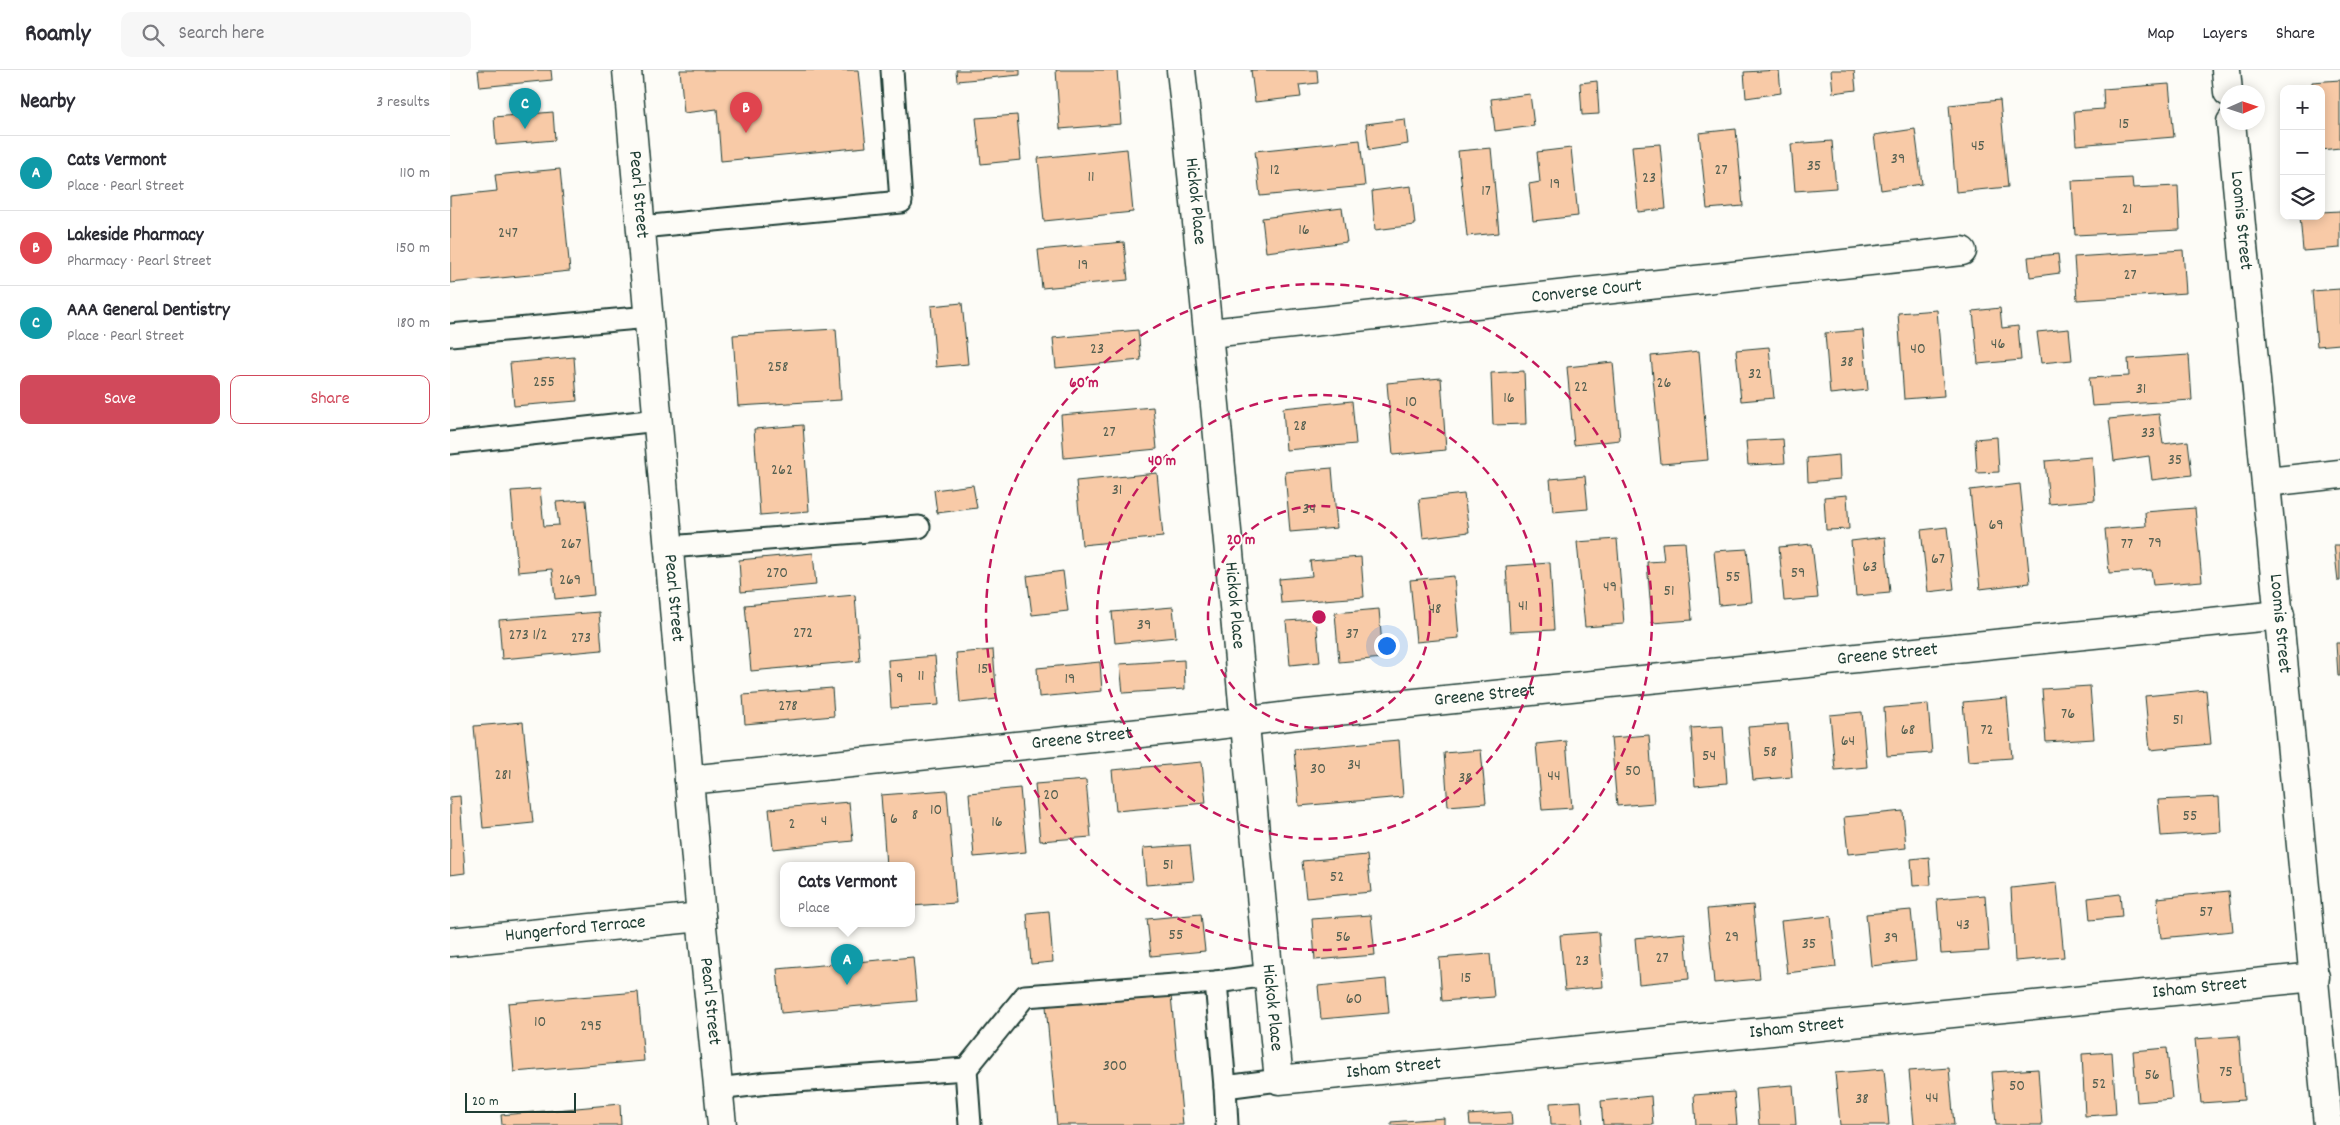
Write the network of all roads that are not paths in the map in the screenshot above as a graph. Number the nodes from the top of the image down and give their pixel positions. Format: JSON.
{"nodes":[{"id":1,"x":628,"y":70,"type":"edge"},
{"id":2,"x":892,"y":70,"type":"edge"},
{"id":3,"x":1181,"y":70,"type":"edge"},
{"id":4,"x":2226,"y":70,"type":"edge"},
{"id":5,"x":2227,"y":85,"type":"edge"},
{"id":6,"x":2232,"y":130,"type":"edge"},
{"id":7,"x":641,"y":227,"type":"junction"},
{"id":8,"x":1962,"y":251,"type":"dead end"},
{"id":9,"x":649,"y":317,"type":"junction"},
{"id":10,"x":1210,"y":333,"type":"junction"},
{"id":11,"x":450,"y":335,"type":"edge"},
{"id":12,"x":658,"y":420,"type":"junction"},
{"id":13,"x":450,"y":442,"type":"edge"},
{"id":14,"x":2340,"y":474,"type":"edge"},
{"id":15,"x":2267,"y":482,"type":"junction"},
{"id":16,"x":920,"y":527,"type":"dead end"},
{"id":17,"x":669,"y":547,"type":"junction"},
{"id":18,"x":2280,"y":615,"type":"junction"},
{"id":19,"x":1244,"y":721,"type":"junction"},
{"id":20,"x":689,"y":780,"type":"junction"},
{"id":21,"x":701,"y":917,"type":"junction"},
{"id":22,"x":450,"y":942,"type":"edge"},
{"id":23,"x":1268,"y":975,"type":"junction"},
{"id":24,"x":2315,"y":977,"type":"junction"},
{"id":25,"x":1216,"y":982,"type":"junction"},
{"id":26,"x":2330,"y":1042,"type":"edge"},
{"id":27,"x":966,"y":1069,"type":"junction"},
{"id":28,"x":1279,"y":1080,"type":"junction"},
{"id":29,"x":1225,"y":1087,"type":"junction"},
{"id":30,"x":718,"y":1089,"type":"junction"},
{"id":31,"x":722,"y":1125,"type":"edge"},
{"id":32,"x":970,"y":1125,"type":"edge"},
{"id":33,"x":1227,"y":1125,"type":"edge"},
{"id":34,"x":2328,"y":1125,"type":"edge"}],
"edges":[{"from":1,"to":7,"type":"street","name":"Pearl Street"},
{"from":2,"to":7,"type":"lane"},
{"from":3,"to":10,"type":"street","name":"Hickok Place"},
{"from":4,"to":5,"type":"street"},
{"from":6,"to":15,"type":"street","name":"Loomis Street"},
{"from":7,"to":9,"type":"street","name":"Pearl Street"},
{"from":8,"to":10,"type":"street","name":"Converse Court"},
{"from":9,"to":11,"type":"lane"},
{"from":9,"to":12,"type":"street","name":"Pearl Street"},
{"from":10,"to":19,"type":"street","name":"Hickok Place"},
{"from":12,"to":13,"type":"lane"},
{"from":12,"to":17,"type":"street","name":"Pearl Street"},
{"from":14,"to":15,"type":"street"},
{"from":15,"to":18,"type":"street","name":"Loomis Street"},
{"from":16,"to":17,"type":"lane"},
{"from":17,"to":20,"type":"street","name":"Pearl Street"},
{"from":18,"to":19,"type":"street","name":"Greene Street"},
{"from":18,"to":24,"type":"street","name":"Loomis Street"},
{"from":19,"to":20,"type":"street","name":"Greene Street"},
{"from":19,"to":23,"type":"street","name":"Hickok Place"},
{"from":20,"to":21,"type":"street","name":"Pearl Street"},
{"from":21,"to":22,"type":"street","name":"Hungerford Terrace"},
{"from":21,"to":30,"type":"street","name":"Pearl Street"},
{"from":23,"to":25,"type":"lane"},
{"from":23,"to":28,"type":"street","name":"Hickok Place"},
{"from":24,"to":26,"type":"street","name":"Loomis Street"},
{"from":24,"to":28,"type":"street","name":"Isham Street"},
{"from":25,"to":27,"type":"lane"},
{"from":25,"to":29,"type":"lane"},
{"from":26,"to":34,"type":"street","name":"Loomis Street"},
{"from":27,"to":30,"type":"lane"},
{"from":27,"to":32,"type":"lane"},
{"from":28,"to":29,"type":"lane"},
{"from":29,"to":33,"type":"lane"},
{"from":30,"to":31,"type":"street","name":"Pearl Street"}]}
